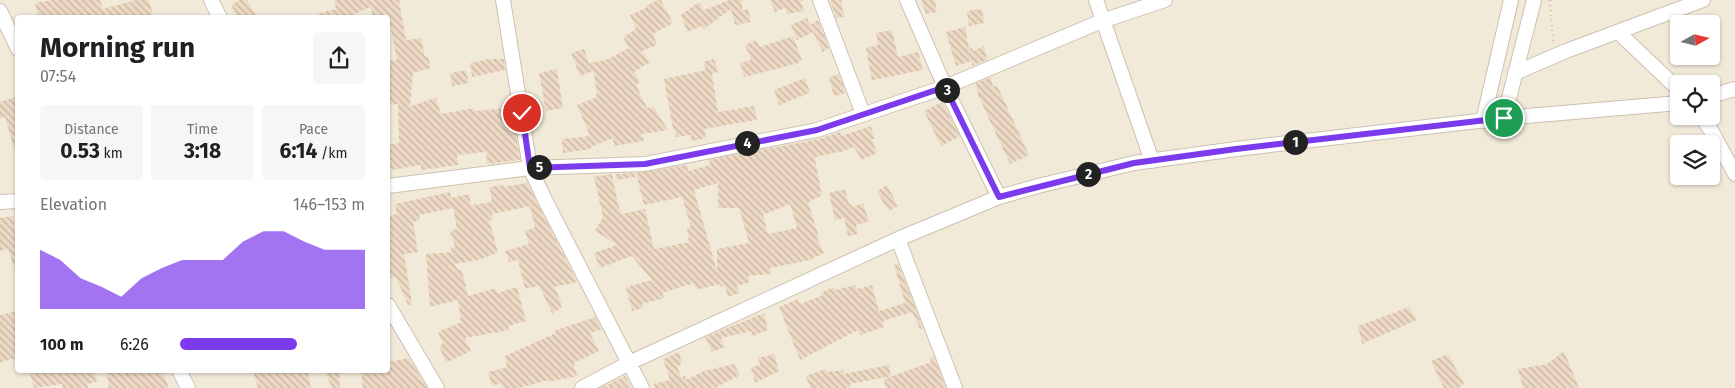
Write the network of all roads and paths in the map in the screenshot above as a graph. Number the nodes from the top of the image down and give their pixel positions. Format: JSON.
{"nodes":[{"id":1,"x":210,"y":0,"type":"edge"},
{"id":2,"x":503,"y":0,"type":"edge"},
{"id":3,"x":820,"y":0,"type":"edge"},
{"id":4,"x":907,"y":0,"type":"edge"},
{"id":5,"x":1096,"y":0,"type":"edge"},
{"id":6,"x":1165,"y":0,"type":"edge"},
{"id":7,"x":1511,"y":0,"type":"edge"},
{"id":8,"x":1534,"y":0,"type":"edge"},
{"id":9,"x":1550,"y":0,"type":"edge"},
{"id":10,"x":1703,"y":0,"type":"edge"},
{"id":11,"x":0,"y":12,"type":"edge"},
{"id":12,"x":218,"y":15,"type":"edge"},
{"id":13,"x":1102,"y":21,"type":"junction"},
{"id":14,"x":1618,"y":32,"type":"junction"},
{"id":15,"x":15,"y":43,"type":"edge"},
{"id":16,"x":1566,"y":51,"type":"junction"},
{"id":17,"x":1515,"y":73,"type":"junction"},
{"id":18,"x":1670,"y":81,"type":"edge"},
{"id":19,"x":945,"y":87,"type":"junction"},
{"id":20,"x":1735,"y":89,"type":"edge"},
{"id":21,"x":1720,"y":93,"type":"edge"},
{"id":22,"x":1670,"y":104,"type":"edge"},
{"id":23,"x":863,"y":114,"type":"junction"},
{"id":24,"x":1504,"y":118,"type":"junction"},
{"id":25,"x":1483,"y":121,"type":"junction"},
{"id":26,"x":1707,"y":125,"type":"edge"},
{"id":27,"x":1152,"y":161,"type":"junction"},
{"id":28,"x":530,"y":168,"type":"junction"},
{"id":29,"x":1735,"y":174,"type":"edge"},
{"id":30,"x":390,"y":186,"type":"edge"},
{"id":31,"x":999,"y":197,"type":"junction"},
{"id":32,"x":15,"y":201,"type":"edge"},
{"id":33,"x":0,"y":202,"type":"edge"},
{"id":34,"x":898,"y":239,"type":"junction"},
{"id":35,"x":390,"y":308,"type":"edge"},
{"id":36,"x":629,"y":363,"type":"junction"},
{"id":37,"x":180,"y":373,"type":"edge"},
{"id":38,"x":188,"y":388,"type":"edge"},
{"id":39,"x":438,"y":388,"type":"edge"},
{"id":40,"x":582,"y":388,"type":"edge"},
{"id":41,"x":642,"y":388,"type":"edge"},
{"id":42,"x":955,"y":388,"type":"edge"}],
"edges":[{"from":1,"to":12,"type":"street"},
{"from":2,"to":28,"type":"street"},
{"from":3,"to":23,"type":"street"},
{"from":4,"to":19,"type":"street"},
{"from":5,"to":13,"type":"street"},
{"from":6,"to":13,"type":"street"},
{"from":7,"to":25,"type":"street"},
{"from":8,"to":17,"type":"street"},
{"from":9,"to":16,"type":"path"},
{"from":10,"to":14,"type":"street"},
{"from":11,"to":15,"type":"street"},
{"from":13,"to":19,"type":"street"},
{"from":13,"to":27,"type":"street"},
{"from":14,"to":16,"type":"street"},
{"from":14,"to":18,"type":"street"},
{"from":16,"to":17,"type":"street"},
{"from":17,"to":24,"type":"street"},
{"from":19,"to":23,"type":"street"},
{"from":19,"to":31,"type":"street"},
{"from":20,"to":21,"type":"street"},
{"from":22,"to":24,"type":"street"},
{"from":23,"to":28,"type":"street"},
{"from":24,"to":25,"type":"street"},
{"from":25,"to":27,"type":"street"},
{"from":26,"to":29,"type":"street"},
{"from":27,"to":31,"type":"street"},
{"from":28,"to":30,"type":"street"},
{"from":28,"to":36,"type":"street"},
{"from":31,"to":34,"type":"street"},
{"from":32,"to":33,"type":"street"},
{"from":34,"to":36,"type":"street"},
{"from":34,"to":42,"type":"street"},
{"from":35,"to":39,"type":"street"},
{"from":36,"to":40,"type":"street"},
{"from":36,"to":41,"type":"street"},
{"from":37,"to":38,"type":"street"}]}
